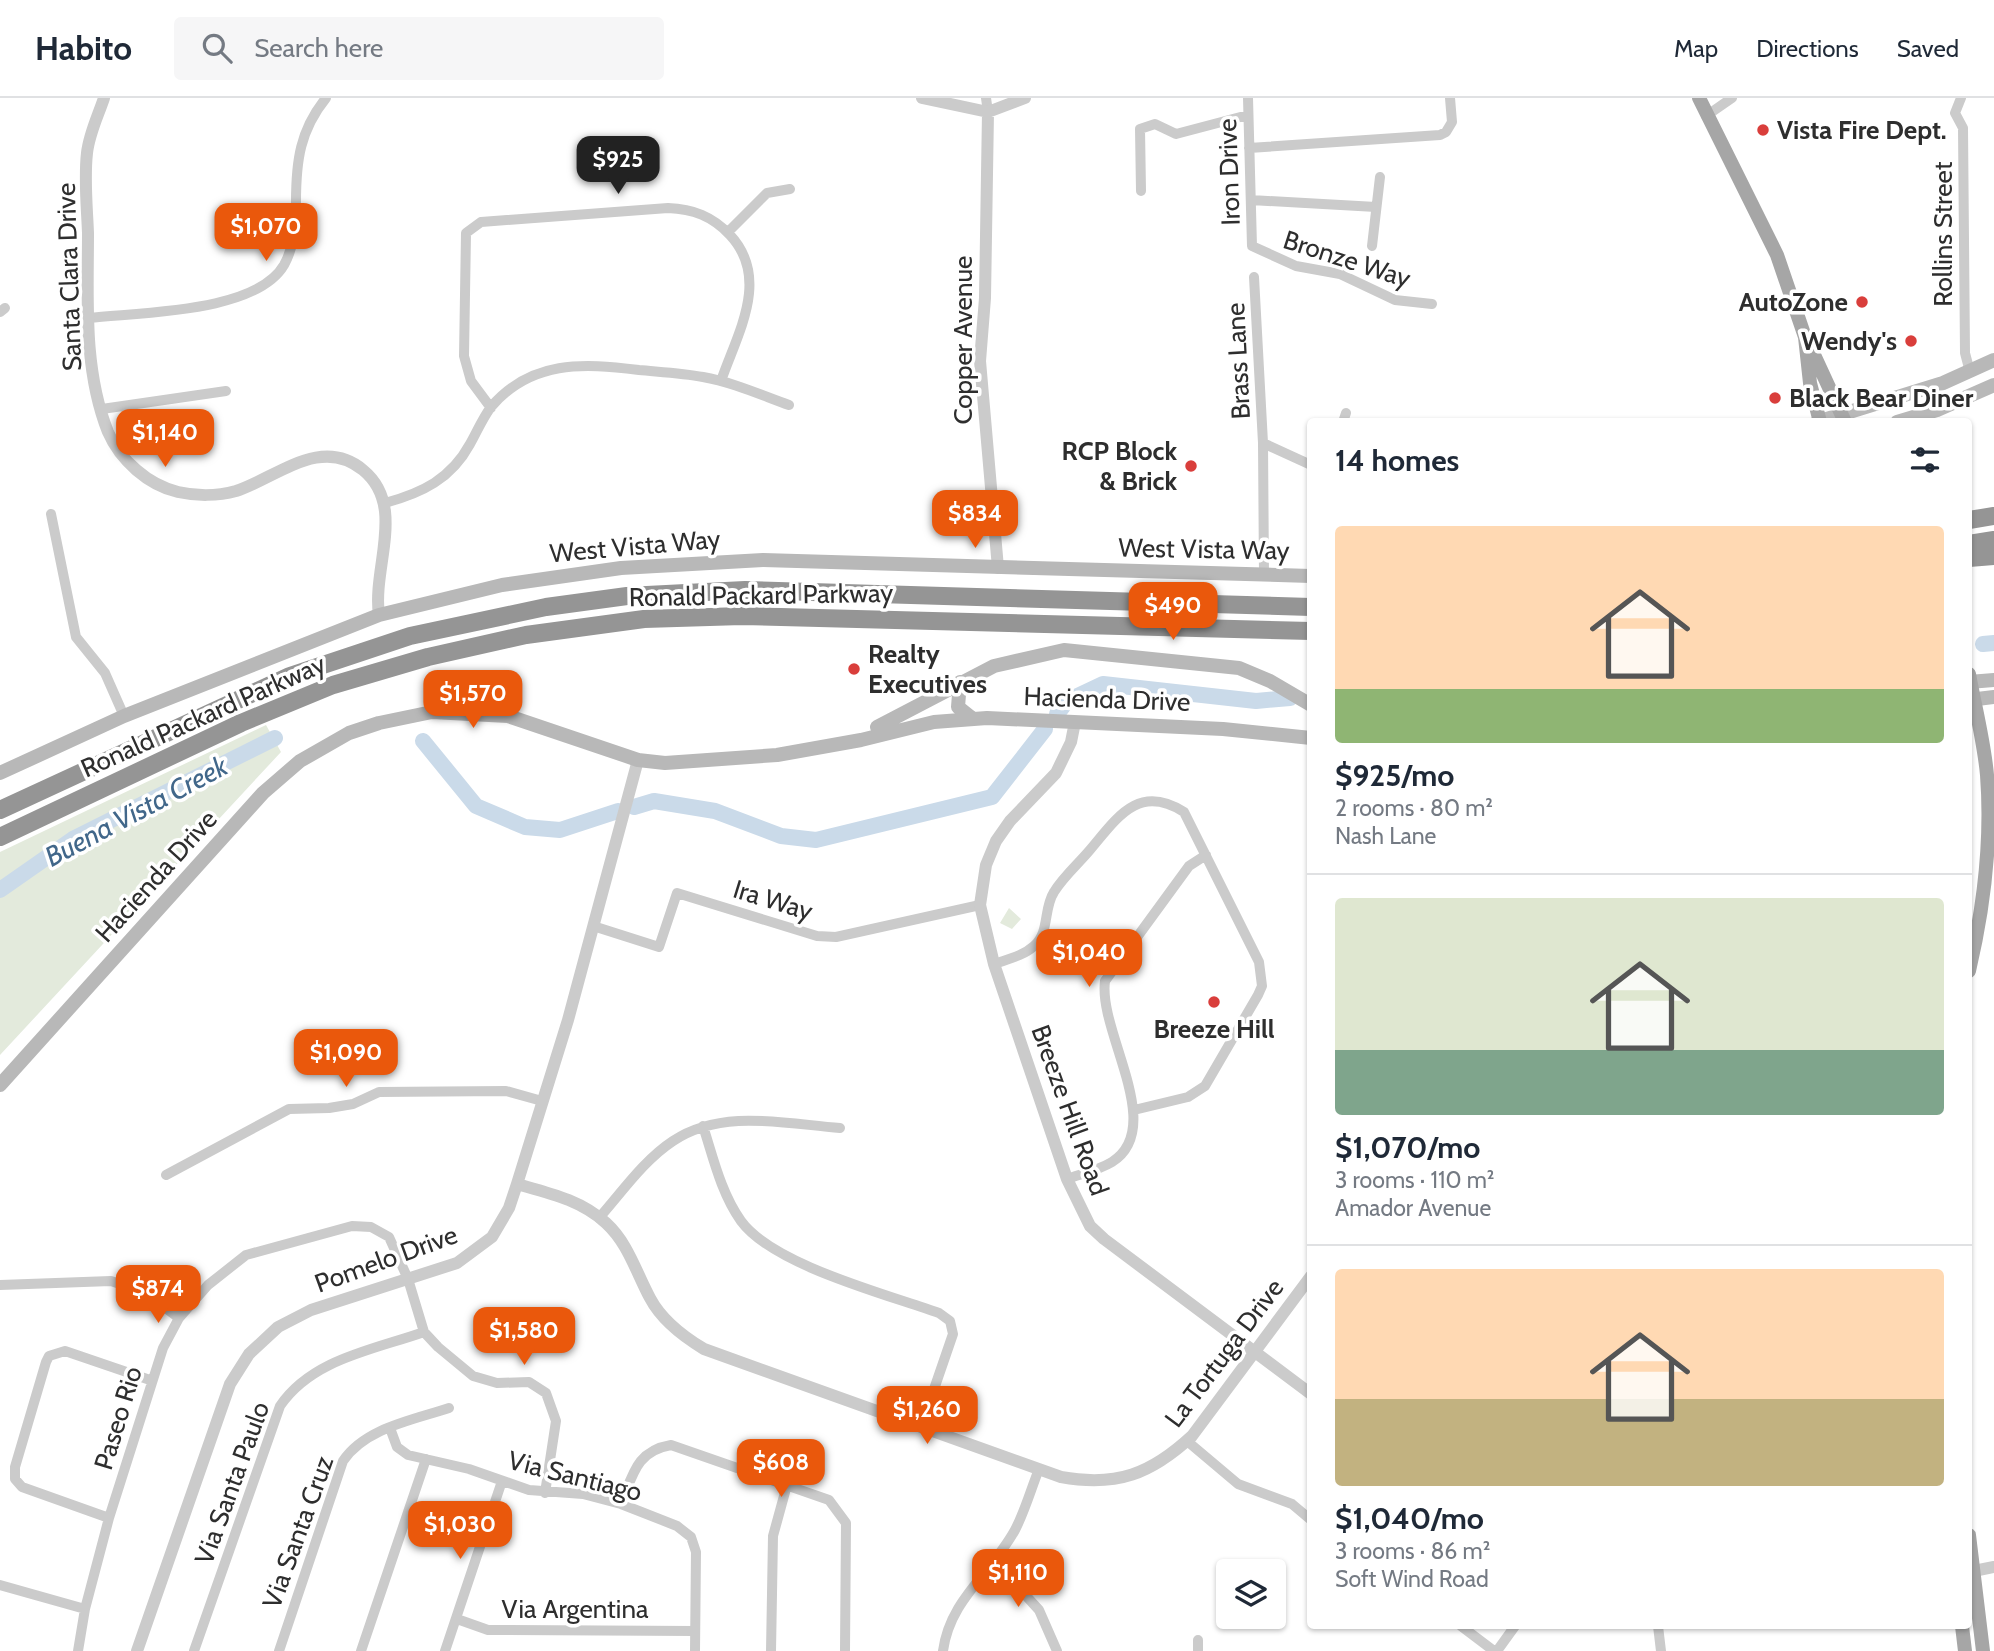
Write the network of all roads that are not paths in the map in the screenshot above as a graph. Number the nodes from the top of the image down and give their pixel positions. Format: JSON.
{"nodes":[{"id":1,"x":104,"y":98,"type":"edge"},
{"id":2,"x":326,"y":98,"type":"edge"},
{"id":3,"x":922,"y":98,"type":"edge"},
{"id":4,"x":986,"y":98,"type":"edge"},
{"id":5,"x":1025,"y":98,"type":"edge"},
{"id":6,"x":1248,"y":98,"type":"edge"},
{"id":7,"x":1450,"y":98,"type":"edge"},
{"id":8,"x":1699,"y":98,"type":"edge"},
{"id":9,"x":1732,"y":98,"type":"edge"},
{"id":10,"x":1961,"y":98,"type":"edge"},
{"id":11,"x":988,"y":112,"type":"junction"},
{"id":12,"x":1248,"y":115,"type":"junction"},
{"id":13,"x":1706,"y":116,"type":"junction"},
{"id":14,"x":1249,"y":148,"type":"junction"},
{"id":15,"x":1380,"y":177,"type":"dead end"},
{"id":16,"x":790,"y":189,"type":"dead end"},
{"id":17,"x":1141,"y":191,"type":"dead end"},
{"id":18,"x":1251,"y":200,"type":"junction"},
{"id":19,"x":1376,"y":208,"type":"junction"},
{"id":20,"x":727,"y":232,"type":"junction"},
{"id":21,"x":1252,"y":246,"type":"joint"},
{"id":22,"x":1371,"y":246,"type":"dead end"},
{"id":23,"x":1254,"y":278,"type":"dead end"},
{"id":24,"x":1432,"y":304,"type":"dead end"},
{"id":25,"x":89,"y":318,"type":"junction"},
{"id":26,"x":1805,"y":337,"type":"junction"},
{"id":27,"x":1994,"y":360,"type":"edge"},
{"id":28,"x":1970,"y":372,"type":"junction"},
{"id":29,"x":721,"y":381,"type":"junction"},
{"id":30,"x":1994,"y":384,"type":"edge"},
{"id":31,"x":226,"y":391,"type":"dead end"},
{"id":32,"x":789,"y":405,"type":"dead end"},
{"id":33,"x":491,"y":408,"type":"junction"},
{"id":34,"x":102,"y":409,"type":"junction"},
{"id":35,"x":1818,"y":418,"type":"edge"},
{"id":36,"x":1843,"y":418,"type":"edge"},
{"id":37,"x":1910,"y":418,"type":"edge"},
{"id":38,"x":1263,"y":443,"type":"junction"},
{"id":39,"x":1307,"y":463,"type":"edge"},
{"id":40,"x":385,"y":503,"type":"junction"},
{"id":41,"x":51,"y":514,"type":"dead end"},
{"id":42,"x":1994,"y":516,"type":"edge"},
{"id":43,"x":1972,"y":520,"type":"edge"},
{"id":44,"x":1994,"y":540,"type":"edge"},
{"id":45,"x":1972,"y":544,"type":"edge"},
{"id":46,"x":1994,"y":556,"type":"edge"},
{"id":47,"x":1972,"y":558,"type":"edge"},
{"id":48,"x":998,"y":568,"type":"junction"},
{"id":49,"x":1264,"y":576,"type":"junction"},
{"id":50,"x":1307,"y":576,"type":"edge"},
{"id":51,"x":1307,"y":606,"type":"edge"},
{"id":52,"x":379,"y":615,"type":"junction"},
{"id":53,"x":1273,"y":630,"type":"junction"},
{"id":54,"x":1307,"y":631,"type":"edge"},
{"id":55,"x":1307,"y":637,"type":"edge"},
{"id":56,"x":1972,"y":679,"type":"edge"},
{"id":57,"x":1994,"y":680,"type":"edge"},
{"id":58,"x":960,"y":682,"type":"junction"},
{"id":59,"x":1994,"y":697,"type":"edge"},
{"id":60,"x":1972,"y":700,"type":"edge"},
{"id":61,"x":1307,"y":703,"type":"edge"},
{"id":62,"x":1972,"y":704,"type":"edge"},
{"id":63,"x":124,"y":716,"type":"junction"},
{"id":64,"x":973,"y":719,"type":"junction"},
{"id":65,"x":1074,"y":722,"type":"junction"},
{"id":66,"x":1307,"y":738,"type":"edge"},
{"id":67,"x":820,"y":747,"type":"junction"},
{"id":68,"x":638,"y":760,"type":"junction"},
{"id":69,"x":0,"y":774,"type":"edge"},
{"id":70,"x":0,"y":810,"type":"edge"},
{"id":71,"x":0,"y":838,"type":"edge"},
{"id":72,"x":1206,"y":855,"type":"junction"},
{"id":73,"x":980,"y":905,"type":"junction"},
{"id":74,"x":593,"y":926,"type":"junction"},
{"id":75,"x":1972,"y":957,"type":"edge"},
{"id":76,"x":995,"y":964,"type":"junction"},
{"id":77,"x":0,"y":1085,"type":"edge"},
{"id":78,"x":542,"y":1101,"type":"junction"},
{"id":79,"x":1134,"y":1110,"type":"junction"},
{"id":80,"x":703,"y":1126,"type":"junction"},
{"id":81,"x":840,"y":1128,"type":"dead end"},
{"id":82,"x":166,"y":1175,"type":"dead end"},
{"id":83,"x":1067,"y":1179,"type":"junction"},
{"id":84,"x":517,"y":1184,"type":"junction"},
{"id":85,"x":599,"y":1218,"type":"junction"},
{"id":86,"x":408,"y":1279,"type":"junction"},
{"id":87,"x":1307,"y":1281,"type":"edge"},
{"id":88,"x":0,"y":1285,"type":"edge"},
{"id":89,"x":179,"y":1318,"type":"junction"},
{"id":90,"x":424,"y":1332,"type":"junction"},
{"id":91,"x":1254,"y":1352,"type":"junction"},
{"id":92,"x":150,"y":1380,"type":"junction"},
{"id":93,"x":1307,"y":1391,"type":"edge"},
{"id":94,"x":449,"y":1408,"type":"dead end"},
{"id":95,"x":921,"y":1427,"type":"junction"},
{"id":96,"x":390,"y":1428,"type":"junction"},
{"id":97,"x":1187,"y":1441,"type":"junction"},
{"id":98,"x":426,"y":1459,"type":"junction"},
{"id":99,"x":1039,"y":1469,"type":"junction"},
{"id":100,"x":502,"y":1481,"type":"junction"},
{"id":101,"x":786,"y":1485,"type":"junction"},
{"id":102,"x":545,"y":1493,"type":"junction"},
{"id":103,"x":621,"y":1504,"type":"junction"},
{"id":104,"x":1307,"y":1517,"type":"edge"},
{"id":105,"x":109,"y":1518,"type":"junction"},
{"id":106,"x":994,"y":1561,"type":"junction"},
{"id":107,"x":1994,"y":1567,"type":"edge"},
{"id":108,"x":1972,"y":1571,"type":"edge"},
{"id":109,"x":1972,"y":1578,"type":"edge"},
{"id":110,"x":0,"y":1586,"type":"edge"},
{"id":111,"x":85,"y":1609,"type":"junction"},
{"id":112,"x":457,"y":1619,"type":"junction"},
{"id":113,"x":1465,"y":1629,"type":"edge"},
{"id":114,"x":1513,"y":1629,"type":"edge"},
{"id":115,"x":1658,"y":1629,"type":"edge"},
{"id":116,"x":1962,"y":1629,"type":"edge"},
{"id":117,"x":695,"y":1631,"type":"junction"},
{"id":118,"x":78,"y":1651,"type":"edge"},
{"id":119,"x":137,"y":1651,"type":"edge"},
{"id":120,"x":194,"y":1651,"type":"edge"},
{"id":121,"x":279,"y":1651,"type":"edge"},
{"id":122,"x":362,"y":1651,"type":"edge"},
{"id":123,"x":445,"y":1651,"type":"edge"},
{"id":124,"x":695,"y":1651,"type":"edge"},
{"id":125,"x":771,"y":1651,"type":"edge"},
{"id":126,"x":845,"y":1651,"type":"edge"},
{"id":127,"x":943,"y":1651,"type":"edge"},
{"id":128,"x":1057,"y":1651,"type":"edge"},
{"id":129,"x":1495,"y":1651,"type":"edge"},
{"id":130,"x":1661,"y":1651,"type":"edge"},
{"id":131,"x":1965,"y":1651,"type":"edge"},
{"id":132,"x":1983,"y":1651,"type":"edge"}],
"edges":[{"from":1,"to":25,"type":"street","name":"Santa Clara Drive"},
{"from":2,"to":25,"type":"street"},
{"from":3,"to":11,"type":"street"},
{"from":4,"to":11,"type":"street"},
{"from":5,"to":11,"type":"street"},
{"from":6,"to":12,"type":"street","name":"Iron Drive"},
{"from":7,"to":14,"type":"street"},
{"from":8,"to":13,"type":"main road"},
{"from":9,"to":13,"type":"street"},
{"from":10,"to":28,"type":"street","name":"Rollins Street"},
{"from":11,"to":48,"type":"street","name":"Copper Avenue"},
{"from":12,"to":14,"type":"street","name":"Iron Drive"},
{"from":12,"to":17,"type":"street"},
{"from":13,"to":26,"type":"main road"},
{"from":14,"to":18,"type":"street","name":"Iron Drive"},
{"from":15,"to":19,"type":"street"},
{"from":16,"to":20,"type":"street"},
{"from":18,"to":19,"type":"street"},
{"from":18,"to":21,"type":"street","name":"Iron Drive"},
{"from":19,"to":22,"type":"street"},
{"from":20,"to":29,"type":"street"},
{"from":20,"to":33,"type":"street"},
{"from":21,"to":24,"type":"street","name":"Bronze Way"},
{"from":23,"to":38,"type":"street","name":"Brass Lane"},
{"from":25,"to":34,"type":"street","name":"Santa Clara Drive"},
{"from":26,"to":35,"type":"main road"},
{"from":26,"to":36,"type":"main road"},
{"from":27,"to":28,"type":"main road"},
{"from":28,"to":36,"type":"main road"},
{"from":29,"to":32,"type":"street"},
{"from":29,"to":33,"type":"street"},
{"from":30,"to":37,"type":"main road"},
{"from":31,"to":34,"type":"street"},
{"from":33,"to":40,"type":"street"},
{"from":34,"to":40,"type":"street","name":"Santa Clara Drive"},
{"from":38,"to":39,"type":"street","name":"Brass Lane"},
{"from":38,"to":49,"type":"street","name":"Brass Lane"},
{"from":40,"to":52,"type":"street"},
{"from":41,"to":63,"type":"street"},
{"from":42,"to":43,"type":"highway"},
{"from":44,"to":45,"type":"highway"},
{"from":46,"to":47,"type":"highway"},
{"from":48,"to":49,"type":"main road","name":"West Vista Way"},
{"from":48,"to":52,"type":"main road","name":"West Vista Way"},
{"from":49,"to":50,"type":"main road","name":"West Vista Way"},
{"from":51,"to":70,"type":"highway","name":"Ronald Packard Parkway"},
{"from":52,"to":63,"type":"main road","name":"West Vista Way"},
{"from":53,"to":54,"type":"highway","name":"Ronald Packard Parkway"},
{"from":53,"to":55,"type":"highway"},
{"from":53,"to":71,"type":"highway","name":"Ronald Packard Parkway"},
{"from":56,"to":57,"type":"main road"},
{"from":58,"to":61,"type":"main road","name":"Hacienda Drive"},
{"from":58,"to":64,"type":"main road"},
{"from":58,"to":67,"type":"main road","name":"Hacienda Drive"},
{"from":59,"to":60,"type":"main road"},
{"from":62,"to":75,"type":"main road"},
{"from":63,"to":69,"type":"main road","name":"West Vista Way"},
{"from":64,"to":65,"type":"main road","name":"Hacienda Drive"},
{"from":64,"to":67,"type":"main road","name":"Hacienda Drive"},
{"from":65,"to":66,"type":"main road","name":"Hacienda Drive"},
{"from":65,"to":73,"type":"street","name":"Breeze Hill Road"},
{"from":67,"to":68,"type":"main road","name":"Hacienda Drive"},
{"from":68,"to":74,"type":"street","name":"Pomelo Drive"},
{"from":68,"to":77,"type":"main road","name":"Hacienda Drive"},
{"from":72,"to":76,"type":"street"},
{"from":72,"to":79,"type":"street"},
{"from":72,"to":79,"type":"street"},
{"from":73,"to":74,"type":"street","name":"Ira Way"},
{"from":73,"to":76,"type":"street","name":"Breeze Hill Road"},
{"from":74,"to":78,"type":"street","name":"Pomelo Drive"},
{"from":76,"to":83,"type":"street","name":"Breeze Hill Road"},
{"from":78,"to":82,"type":"street"},
{"from":78,"to":84,"type":"street","name":"Pomelo Drive"},
{"from":79,"to":83,"type":"street"},
{"from":80,"to":81,"type":"street"},
{"from":80,"to":85,"type":"street"},
{"from":80,"to":95,"type":"street"},
{"from":83,"to":91,"type":"street","name":"Breeze Hill Road"},
{"from":84,"to":85,"type":"street","name":"La Tortuga Drive"},
{"from":84,"to":86,"type":"street","name":"Pomelo Drive"},
{"from":85,"to":95,"type":"street","name":"La Tortuga Drive"},
{"from":86,"to":89,"type":"street","name":"Paseo Rio"},
{"from":86,"to":90,"type":"street","name":"Paseo Rio"},
{"from":86,"to":119,"type":"street","name":"Pomelo Drive"},
{"from":87,"to":91,"type":"street","name":"La Tortuga Drive"},
{"from":88,"to":89,"type":"street"},
{"from":89,"to":92,"type":"street","name":"Paseo Rio"},
{"from":90,"to":102,"type":"street"},
{"from":90,"to":120,"type":"street","name":"Via Santa Paulo"},
{"from":91,"to":93,"type":"street","name":"Breeze Hill Road"},
{"from":91,"to":97,"type":"street","name":"La Tortuga Drive"},
{"from":92,"to":105,"type":"street","name":"Paseo Rio"},
{"from":92,"to":105,"type":"street"},
{"from":94,"to":96,"type":"street","name":"Via Santa Cruz"},
{"from":95,"to":99,"type":"street","name":"La Tortuga Drive"},
{"from":96,"to":98,"type":"street","name":"Via Santiago"},
{"from":96,"to":121,"type":"street","name":"Via Santa Cruz"},
{"from":97,"to":99,"type":"street","name":"La Tortuga Drive"},
{"from":97,"to":104,"type":"street"},
{"from":98,"to":100,"type":"street","name":"Via Santiago"},
{"from":98,"to":122,"type":"street"},
{"from":99,"to":106,"type":"street"},
{"from":100,"to":102,"type":"street","name":"Via Santiago"},
{"from":100,"to":112,"type":"street"},
{"from":101,"to":103,"type":"street"},
{"from":101,"to":125,"type":"street"},
{"from":101,"to":126,"type":"street"},
{"from":102,"to":103,"type":"street","name":"Via Santiago"},
{"from":103,"to":117,"type":"street","name":"Via Santiago"},
{"from":105,"to":111,"type":"street","name":"Paseo Rio"},
{"from":106,"to":127,"type":"street"},
{"from":106,"to":128,"type":"street"},
{"from":107,"to":108,"type":"street"},
{"from":109,"to":132,"type":"main road"},
{"from":110,"to":111,"type":"street"},
{"from":111,"to":118,"type":"street","name":"Paseo Rio"},
{"from":112,"to":117,"type":"street","name":"Via Argentina"},
{"from":112,"to":123,"type":"street"},
{"from":113,"to":129,"type":"street"},
{"from":114,"to":129,"type":"street"},
{"from":115,"to":130,"type":"street"},
{"from":116,"to":131,"type":"main road"},
{"from":117,"to":124,"type":"street","name":"Via Santiago"}]}
